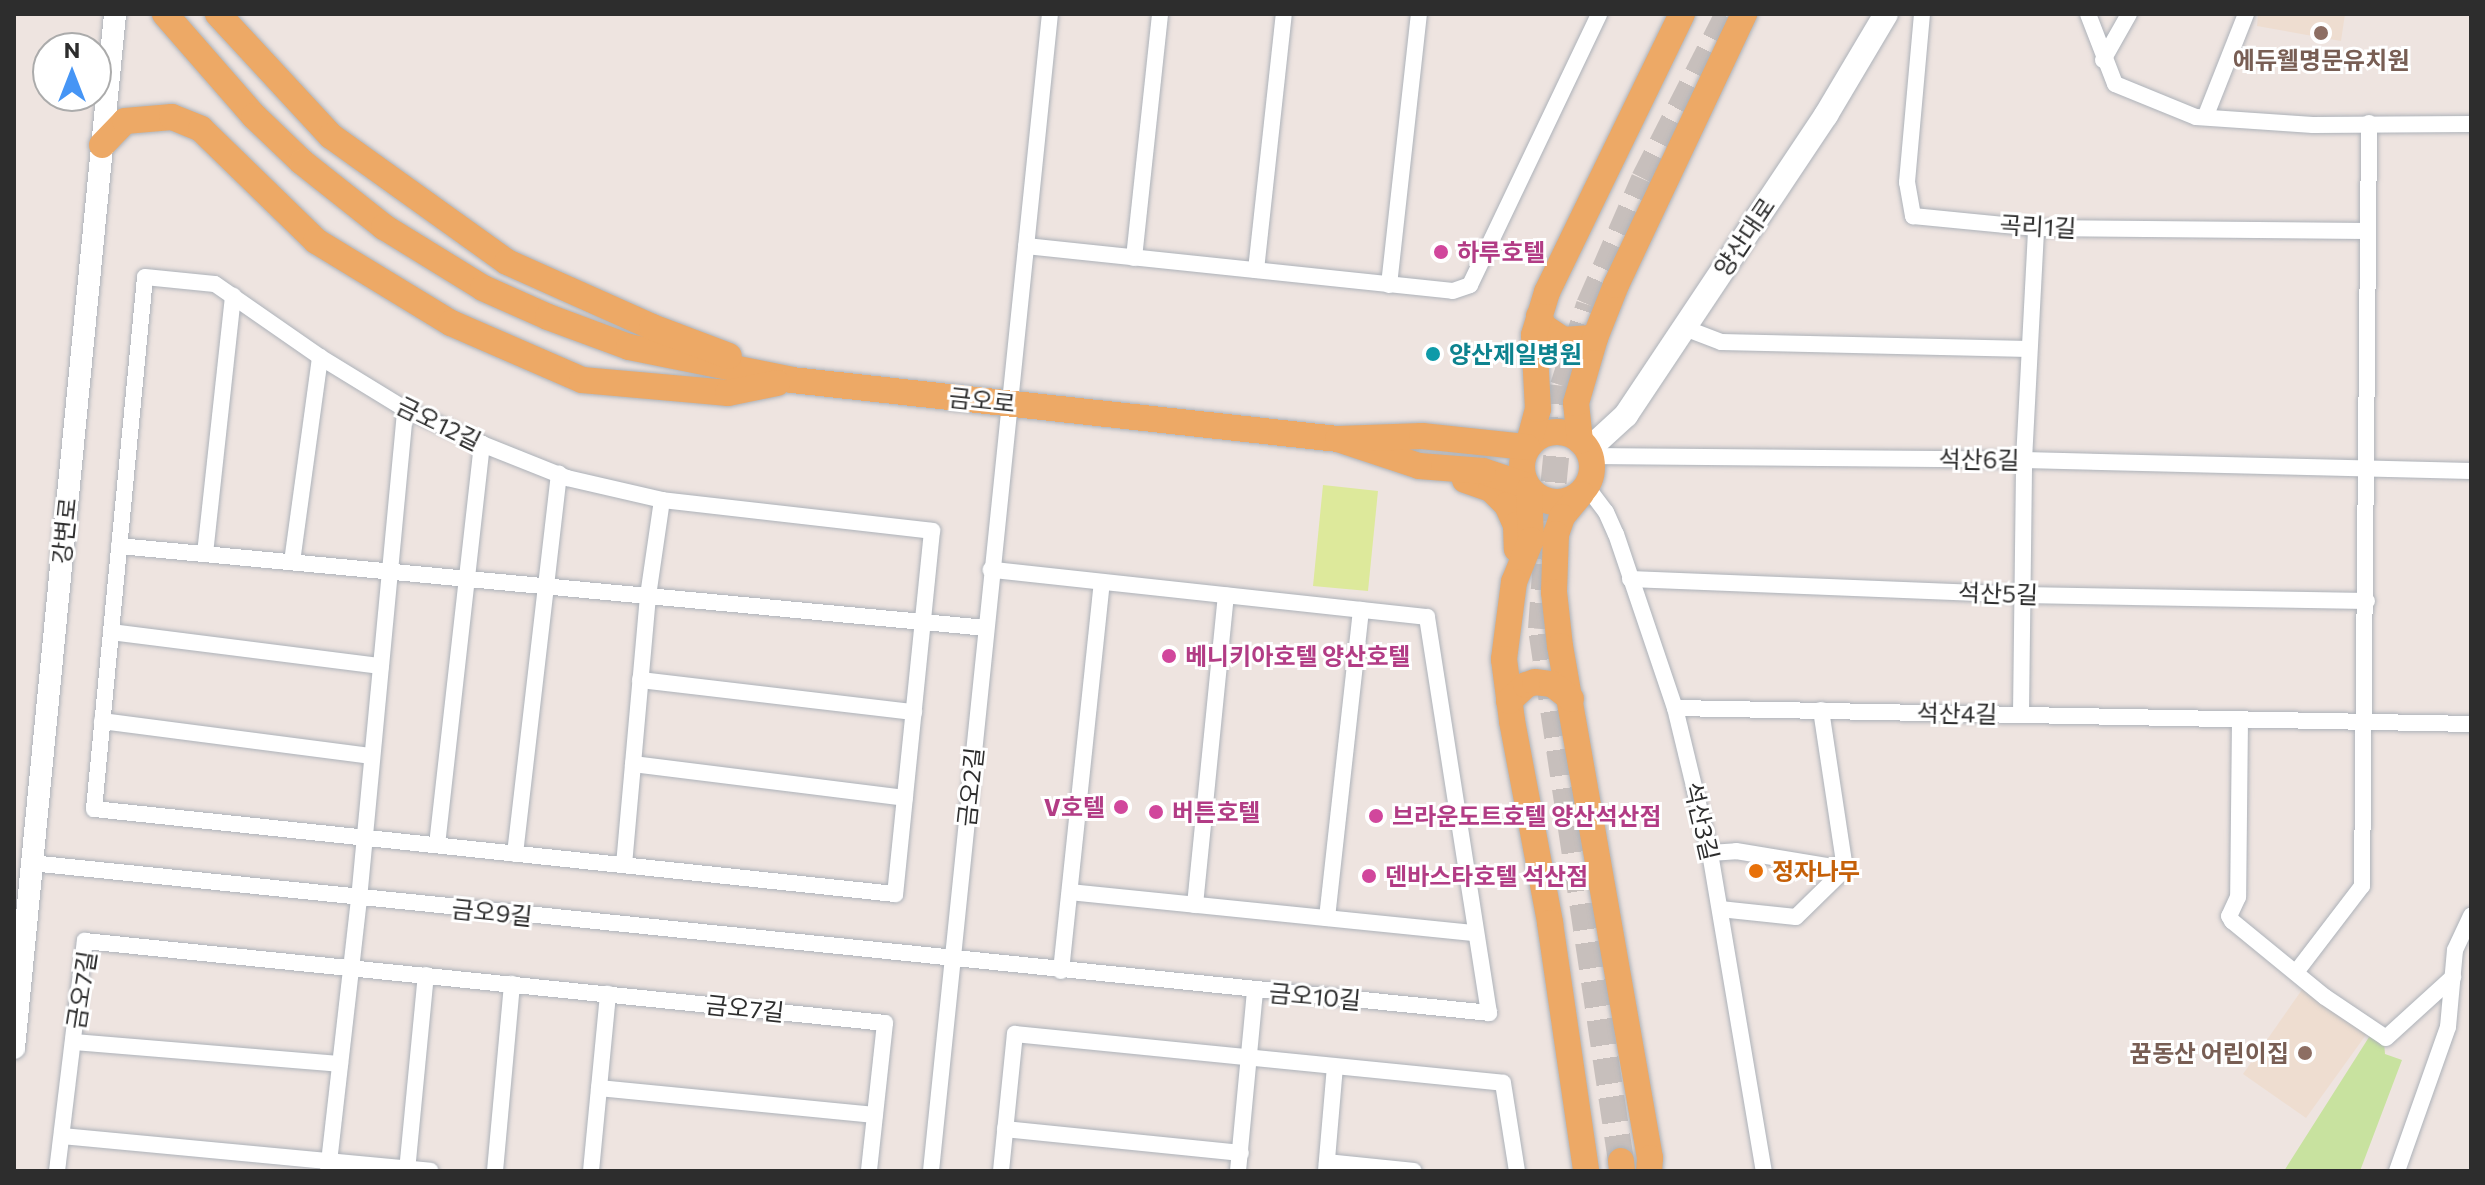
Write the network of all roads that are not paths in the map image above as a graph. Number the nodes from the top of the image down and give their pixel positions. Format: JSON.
{"nodes":[{"id":1,"x":115,"y":14,"type":"edge"},
{"id":2,"x":165,"y":14,"type":"edge"},
{"id":3,"x":218,"y":14,"type":"edge"},
{"id":4,"x":1050,"y":14,"type":"edge"},
{"id":5,"x":1160,"y":14,"type":"edge"},
{"id":6,"x":1284,"y":14,"type":"edge"},
{"id":7,"x":1419,"y":14,"type":"edge"},
{"id":8,"x":1599,"y":14,"type":"edge"},
{"id":9,"x":1682,"y":14,"type":"edge"},
{"id":10,"x":1744,"y":14,"type":"edge"},
{"id":11,"x":1886,"y":14,"type":"edge"},
{"id":12,"x":1922,"y":14,"type":"edge"},
{"id":13,"x":2088,"y":14,"type":"edge"},
{"id":14,"x":2246,"y":14,"type":"edge"},
{"id":15,"x":2126,"y":15,"type":"edge"},
{"id":16,"x":2103,"y":60,"type":"junction"},
{"id":17,"x":2206,"y":115,"type":"junction"},
{"id":18,"x":2369,"y":123,"type":"junction"},
{"id":19,"x":2471,"y":124,"type":"edge"},
{"id":20,"x":102,"y":145,"type":"junction"},
{"id":21,"x":2036,"y":228,"type":"junction"},
{"id":22,"x":2367,"y":231,"type":"junction"},
{"id":23,"x":1026,"y":246,"type":"junction"},
{"id":24,"x":1134,"y":258,"type":"junction"},
{"id":25,"x":1256,"y":270,"type":"junction"},
{"id":26,"x":1389,"y":285,"type":"junction"},
{"id":27,"x":233,"y":296,"type":"junction"},
{"id":28,"x":1536,"y":325,"type":"junction"},
{"id":29,"x":1682,"y":327,"type":"junction"},
{"id":30,"x":1595,"y":338,"type":"junction"},
{"id":31,"x":2029,"y":349,"type":"junction"},
{"id":32,"x":320,"y":357,"type":"junction"},
{"id":33,"x":792,"y":380,"type":"junction"},
{"id":34,"x":1008,"y":403,"type":"junction"},
{"id":35,"x":405,"y":409,"type":"junction"},
{"id":36,"x":1338,"y":439,"type":"junction"},
{"id":37,"x":1455,"y":440,"type":"junction"},
{"id":38,"x":482,"y":444,"type":"junction"},
{"id":39,"x":1528,"y":446,"type":"junction"},
{"id":40,"x":1586,"y":449,"type":"junction"},
{"id":41,"x":2024,"y":460,"type":"junction"},
{"id":42,"x":1419,"y":466,"type":"junction"},
{"id":43,"x":2368,"y":468,"type":"junction"},
{"id":44,"x":2471,"y":471,"type":"edge"},
{"id":45,"x":559,"y":474,"type":"junction"},
{"id":46,"x":1527,"y":487,"type":"junction"},
{"id":47,"x":1584,"y":490,"type":"junction"},
{"id":48,"x":662,"y":500,"type":"junction"},
{"id":49,"x":119,"y":546,"type":"junction"},
{"id":50,"x":205,"y":554,"type":"junction"},
{"id":51,"x":292,"y":562,"type":"junction"},
{"id":52,"x":991,"y":570,"type":"junction"},
{"id":53,"x":389,"y":572,"type":"junction"},
{"id":54,"x":467,"y":579,"type":"junction"},
{"id":55,"x":1630,"y":579,"type":"junction"},
{"id":56,"x":1514,"y":582,"type":"junction"},
{"id":57,"x":1102,"y":583,"type":"junction"},
{"id":58,"x":547,"y":587,"type":"junction"},
{"id":59,"x":2022,"y":595,"type":"junction"},
{"id":60,"x":648,"y":596,"type":"junction"},
{"id":61,"x":1226,"y":596,"type":"junction"},
{"id":62,"x":2367,"y":601,"type":"junction"},
{"id":63,"x":1361,"y":610,"type":"junction"},
{"id":64,"x":923,"y":622,"type":"junction"},
{"id":65,"x":986,"y":628,"type":"junction"},
{"id":66,"x":111,"y":632,"type":"junction"},
{"id":67,"x":381,"y":666,"type":"junction"},
{"id":68,"x":640,"y":680,"type":"junction"},
{"id":69,"x":1571,"y":699,"type":"junction"},
{"id":70,"x":1509,"y":701,"type":"junction"},
{"id":71,"x":1675,"y":708,"type":"junction"},
{"id":72,"x":1821,"y":710,"type":"junction"},
{"id":73,"x":914,"y":712,"type":"junction"},
{"id":74,"x":2021,"y":714,"type":"junction"},
{"id":75,"x":2240,"y":719,"type":"junction"},
{"id":76,"x":102,"y":721,"type":"junction"},
{"id":77,"x":2365,"y":722,"type":"junction"},
{"id":78,"x":2471,"y":724,"type":"edge"},
{"id":79,"x":372,"y":756,"type":"junction"},
{"id":80,"x":633,"y":764,"type":"junction"},
{"id":81,"x":905,"y":798,"type":"junction"},
{"id":82,"x":365,"y":838,"type":"junction"},
{"id":83,"x":437,"y":845,"type":"junction"},
{"id":84,"x":1710,"y":853,"type":"junction"},
{"id":85,"x":515,"y":854,"type":"junction"},
{"id":86,"x":31,"y":863,"type":"junction"},
{"id":87,"x":624,"y":865,"type":"junction"},
{"id":88,"x":1845,"y":869,"type":"junction"},
{"id":89,"x":1070,"y":892,"type":"junction"},
{"id":90,"x":359,"y":899,"type":"junction"},
{"id":91,"x":1195,"y":905,"type":"junction"},
{"id":92,"x":1720,"y":909,"type":"junction"},
{"id":93,"x":2471,"y":916,"type":"edge"},
{"id":94,"x":1327,"y":918,"type":"junction"},
{"id":95,"x":1475,"y":933,"type":"junction"},
{"id":96,"x":952,"y":960,"type":"junction"},
{"id":97,"x":351,"y":968,"type":"junction"},
{"id":98,"x":1061,"y":971,"type":"junction"},
{"id":99,"x":2297,"y":971,"type":"junction"},
{"id":100,"x":426,"y":975,"type":"junction"},
{"id":101,"x":2453,"y":977,"type":"junction"},
{"id":102,"x":512,"y":984,"type":"junction"},
{"id":103,"x":1255,"y":990,"type":"junction"},
{"id":104,"x":608,"y":994,"type":"junction"},
{"id":105,"x":73,"y":1042,"type":"junction"},
{"id":106,"x":14,"y":1048,"type":"edge"},
{"id":107,"x":1249,"y":1058,"type":"junction"},
{"id":108,"x":340,"y":1064,"type":"junction"},
{"id":109,"x":1335,"y":1067,"type":"junction"},
{"id":110,"x":599,"y":1088,"type":"junction"},
{"id":111,"x":875,"y":1115,"type":"junction"},
{"id":112,"x":1005,"y":1129,"type":"junction"},
{"id":113,"x":62,"y":1136,"type":"junction"},
{"id":114,"x":1241,"y":1153,"type":"junction"},
{"id":115,"x":329,"y":1166,"type":"edge"},
{"id":116,"x":1326,"y":1166,"type":"edge"},
{"id":117,"x":1607,"y":1167,"type":"edge"},
{"id":118,"x":408,"y":1170,"type":"edge"},
{"id":119,"x":57,"y":1171,"type":"edge"},
{"id":120,"x":430,"y":1171,"type":"edge"},
{"id":121,"x":495,"y":1171,"type":"edge"},
{"id":122,"x":591,"y":1171,"type":"edge"},
{"id":123,"x":869,"y":1171,"type":"edge"},
{"id":124,"x":931,"y":1171,"type":"edge"},
{"id":125,"x":1001,"y":1171,"type":"edge"},
{"id":126,"x":1238,"y":1171,"type":"edge"},
{"id":127,"x":1414,"y":1171,"type":"edge"},
{"id":128,"x":1517,"y":1171,"type":"edge"},
{"id":129,"x":1649,"y":1171,"type":"edge"},
{"id":130,"x":1764,"y":1171,"type":"edge"},
{"id":131,"x":2397,"y":1171,"type":"edge"}],
"edges":[{"from":1,"to":20,"type":"street","name":"강변로"},
{"from":2,"to":33,"type":"main road","name":"금오로"},
{"from":3,"to":33,"type":"main road"},
{"from":4,"to":23,"type":"street","name":"금오2길"},
{"from":5,"to":24,"type":"street"},
{"from":6,"to":25,"type":"street"},
{"from":7,"to":26,"type":"street"},
{"from":8,"to":26,"type":"street"},
{"from":9,"to":28,"type":"main road"},
{"from":10,"to":30,"type":"main road"},
{"from":11,"to":29,"type":"main road","name":"양산대로"},
{"from":12,"to":21,"type":"street","name":"곡리1길"},
{"from":13,"to":16,"type":"street"},
{"from":14,"to":17,"type":"street"},
{"from":15,"to":16,"type":"street"},
{"from":16,"to":17,"type":"street"},
{"from":17,"to":18,"type":"street"},
{"from":18,"to":19,"type":"street"},
{"from":18,"to":22,"type":"street"},
{"from":20,"to":33,"type":"main road"},
{"from":20,"to":86,"type":"street","name":"강변로"},
{"from":21,"to":22,"type":"street","name":"곡리1길"},
{"from":21,"to":31,"type":"street"},
{"from":22,"to":43,"type":"street"},
{"from":23,"to":24,"type":"street"},
{"from":23,"to":34,"type":"street","name":"금오2길"},
{"from":24,"to":25,"type":"street"},
{"from":25,"to":26,"type":"street"},
{"from":27,"to":32,"type":"street","name":"금오12길"},
{"from":27,"to":49,"type":"street","name":"금오12길"},
{"from":27,"to":50,"type":"street"},
{"from":28,"to":30,"type":"main road"},
{"from":28,"to":37,"type":"main road"},
{"from":28,"to":39,"type":"main road"},
{"from":29,"to":31,"type":"street"},
{"from":29,"to":40,"type":"main road","name":"양산대로"},
{"from":30,"to":40,"type":"main road"},
{"from":31,"to":41,"type":"street"},
{"from":32,"to":35,"type":"street","name":"금오12길"},
{"from":32,"to":51,"type":"street"},
{"from":33,"to":34,"type":"main road","name":"금오로"},
{"from":34,"to":36,"type":"main road","name":"금오로"},
{"from":34,"to":52,"type":"street","name":"금오2길"},
{"from":35,"to":38,"type":"street","name":"금오12길"},
{"from":35,"to":53,"type":"street"},
{"from":36,"to":37,"type":"main road","name":"금오로"},
{"from":36,"to":42,"type":"main road","name":"금오로"},
{"from":37,"to":39,"type":"main road","name":"금오로"},
{"from":38,"to":45,"type":"street","name":"금오12길"},
{"from":38,"to":54,"type":"street"},
{"from":39,"to":40,"type":"main road"},
{"from":39,"to":46,"type":"main road"},
{"from":40,"to":41,"type":"street","name":"석산6길"},
{"from":40,"to":47,"type":"main road"},
{"from":41,"to":43,"type":"street","name":"석산6길"},
{"from":41,"to":59,"type":"street"},
{"from":42,"to":46,"type":"main road","name":"금오로"},
{"from":42,"to":56,"type":"main road"},
{"from":43,"to":44,"type":"street","name":"석산6길"},
{"from":43,"to":62,"type":"street"},
{"from":45,"to":48,"type":"street","name":"금오12길"},
{"from":45,"to":58,"type":"street"},
{"from":46,"to":47,"type":"main road"},
{"from":46,"to":56,"type":"main road"},
{"from":47,"to":55,"type":"street","name":"석산3길"},
{"from":47,"to":69,"type":"main road"},
{"from":48,"to":60,"type":"street"},
{"from":48,"to":64,"type":"street","name":"금오12길"},
{"from":49,"to":50,"type":"street"},
{"from":49,"to":66,"type":"street","name":"금오12길"},
{"from":50,"to":51,"type":"street"},
{"from":51,"to":53,"type":"street"},
{"from":52,"to":57,"type":"street","name":"금오10길"},
{"from":52,"to":65,"type":"street","name":"금오2길"},
{"from":53,"to":54,"type":"street"},
{"from":53,"to":67,"type":"street"},
{"from":54,"to":58,"type":"street"},
{"from":54,"to":83,"type":"street"},
{"from":55,"to":59,"type":"street","name":"석산5길"},
{"from":55,"to":71,"type":"street","name":"석산3길"},
{"from":56,"to":70,"type":"main road"},
{"from":57,"to":61,"type":"street","name":"금오10길"},
{"from":57,"to":89,"type":"street"},
{"from":58,"to":60,"type":"street"},
{"from":58,"to":85,"type":"street"},
{"from":59,"to":62,"type":"street","name":"석산5길"},
{"from":59,"to":74,"type":"street"},
{"from":60,"to":64,"type":"street"},
{"from":60,"to":68,"type":"street"},
{"from":61,"to":63,"type":"street","name":"금오10길"},
{"from":61,"to":91,"type":"street"},
{"from":62,"to":77,"type":"street"},
{"from":63,"to":94,"type":"street"},
{"from":63,"to":95,"type":"street","name":"금오10길"},
{"from":64,"to":65,"type":"street"},
{"from":64,"to":73,"type":"street","name":"금오12길"},
{"from":65,"to":96,"type":"street","name":"금오2길"},
{"from":66,"to":67,"type":"street"},
{"from":66,"to":76,"type":"street","name":"금오12길"},
{"from":67,"to":79,"type":"street"},
{"from":68,"to":73,"type":"street"},
{"from":68,"to":80,"type":"street"},
{"from":69,"to":70,"type":"main road"},
{"from":69,"to":129,"type":"main road"},
{"from":70,"to":117,"type":"main road"},
{"from":71,"to":72,"type":"street","name":"석산4길"},
{"from":71,"to":84,"type":"street","name":"석산3길"},
{"from":72,"to":74,"type":"street","name":"석산4길"},
{"from":72,"to":88,"type":"street"},
{"from":73,"to":81,"type":"street","name":"금오12길"},
{"from":74,"to":75,"type":"street","name":"석산4길"},
{"from":75,"to":77,"type":"street","name":"석산4길"},
{"from":75,"to":99,"type":"street"},
{"from":76,"to":79,"type":"street"},
{"from":76,"to":82,"type":"street","name":"금오12길"},
{"from":77,"to":78,"type":"street","name":"석산4길"},
{"from":77,"to":99,"type":"street"},
{"from":79,"to":82,"type":"street"},
{"from":80,"to":81,"type":"street"},
{"from":80,"to":87,"type":"street"},
{"from":81,"to":87,"type":"street","name":"금오12길"},
{"from":82,"to":83,"type":"street","name":"금오12길"},
{"from":82,"to":90,"type":"street"},
{"from":83,"to":85,"type":"street","name":"금오12길"},
{"from":84,"to":88,"type":"street"},
{"from":84,"to":92,"type":"street","name":"석산3길"},
{"from":85,"to":87,"type":"street","name":"금오12길"},
{"from":86,"to":90,"type":"street","name":"금오9길"},
{"from":86,"to":106,"type":"street","name":"강변로"},
{"from":88,"to":92,"type":"street"},
{"from":89,"to":91,"type":"street"},
{"from":89,"to":98,"type":"street"},
{"from":90,"to":96,"type":"street","name":"금오9길"},
{"from":90,"to":97,"type":"street"},
{"from":91,"to":94,"type":"street"},
{"from":92,"to":130,"type":"street","name":"석산3길"},
{"from":93,"to":101,"type":"street"},
{"from":94,"to":95,"type":"street"},
{"from":95,"to":103,"type":"street","name":"금오10길"},
{"from":96,"to":98,"type":"street","name":"금오10길"},
{"from":96,"to":124,"type":"street","name":"금오2길"},
{"from":97,"to":100,"type":"street","name":"금오7길"},
{"from":97,"to":105,"type":"street","name":"금오7길"},
{"from":97,"to":108,"type":"street"},
{"from":98,"to":103,"type":"street","name":"금오10길"},
{"from":99,"to":101,"type":"street"},
{"from":100,"to":102,"type":"street","name":"금오7길"},
{"from":100,"to":118,"type":"street"},
{"from":101,"to":131,"type":"street"},
{"from":102,"to":104,"type":"street","name":"금오7길"},
{"from":102,"to":121,"type":"street"},
{"from":103,"to":107,"type":"street"},
{"from":104,"to":110,"type":"street"},
{"from":104,"to":111,"type":"street","name":"금오7길"},
{"from":105,"to":108,"type":"street","name":"금오7길"},
{"from":105,"to":113,"type":"street","name":"금오7길"},
{"from":107,"to":109,"type":"street"},
{"from":107,"to":112,"type":"street"},
{"from":107,"to":114,"type":"street"},
{"from":108,"to":115,"type":"street"},
{"from":109,"to":116,"type":"street"},
{"from":109,"to":128,"type":"street"},
{"from":110,"to":111,"type":"street"},
{"from":110,"to":122,"type":"street"},
{"from":111,"to":123,"type":"street","name":"금오7길"},
{"from":112,"to":114,"type":"street"},
{"from":112,"to":125,"type":"street"},
{"from":113,"to":115,"type":"street"},
{"from":113,"to":119,"type":"street","name":"금오7길"},
{"from":114,"to":126,"type":"street"},
{"from":115,"to":118,"type":"street"},
{"from":116,"to":127,"type":"street"},
{"from":118,"to":120,"type":"street"}]}
